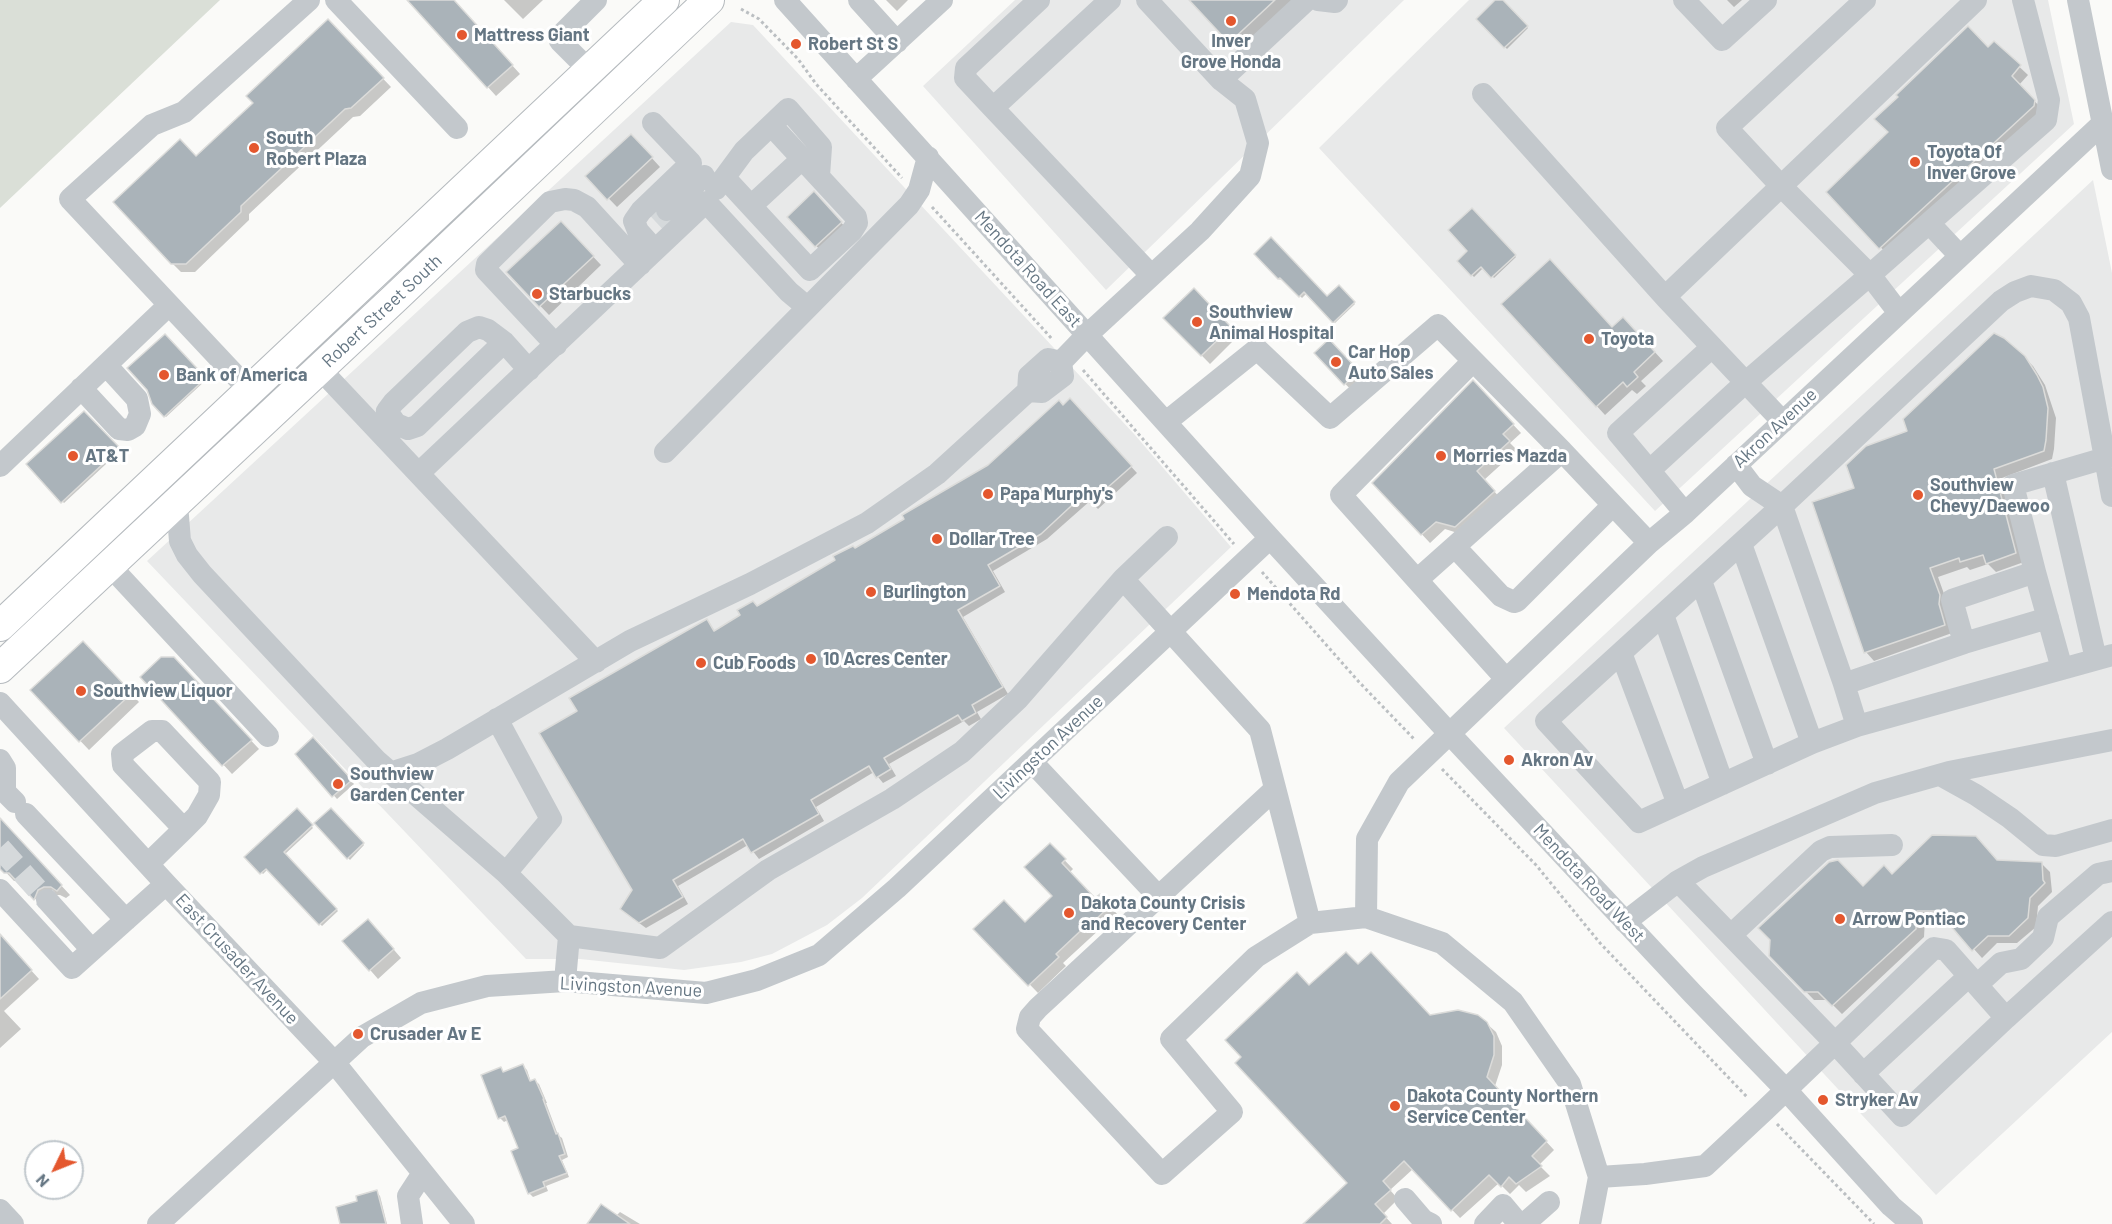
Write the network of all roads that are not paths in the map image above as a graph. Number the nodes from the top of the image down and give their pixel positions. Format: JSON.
{"nodes":[{"id":1,"x":309,"y":0,"type":"edge"},
{"id":2,"x":336,"y":0,"type":"edge"},
{"id":3,"x":596,"y":0,"type":"edge"},
{"id":4,"x":664,"y":0,"type":"edge"},
{"id":5,"x":709,"y":0,"type":"edge"},
{"id":6,"x":785,"y":0,"type":"edge"},
{"id":7,"x":860,"y":0,"type":"edge"},
{"id":8,"x":942,"y":0,"type":"edge"},
{"id":9,"x":1039,"y":0,"type":"edge"},
{"id":10,"x":1110,"y":0,"type":"edge"},
{"id":11,"x":1147,"y":0,"type":"edge"},
{"id":12,"x":1307,"y":0,"type":"edge"},
{"id":13,"x":1317,"y":0,"type":"edge"},
{"id":14,"x":1337,"y":0,"type":"edge"},
{"id":15,"x":1684,"y":0,"type":"edge"},
{"id":16,"x":1766,"y":0,"type":"edge"},
{"id":17,"x":1865,"y":0,"type":"edge"},
{"id":18,"x":1976,"y":0,"type":"edge"},
{"id":19,"x":2023,"y":0,"type":"edge"},
{"id":20,"x":2078,"y":0,"type":"edge"},
{"id":21,"x":897,"y":42,"type":"junction"},
{"id":22,"x":589,"y":70,"type":"junction"},
{"id":23,"x":856,"y":79,"type":"junction"},
{"id":24,"x":1221,"y":80,"type":"junction"},
{"id":25,"x":1483,"y":94,"type":"dead end"},
{"id":26,"x":993,"y":108,"type":"junction"},
{"id":27,"x":653,"y":123,"type":"dead end"},
{"id":28,"x":2102,"y":124,"type":"junction"},
{"id":29,"x":771,"y":125,"type":"junction"},
{"id":30,"x":457,"y":128,"type":"dead end"},
{"id":31,"x":928,"y":157,"type":"junction"},
{"id":32,"x":803,"y":158,"type":"junction"},
{"id":33,"x":2112,"y":169,"type":"edge"},
{"id":34,"x":819,"y":176,"type":"junction"},
{"id":35,"x":708,"y":182,"type":"junction"},
{"id":36,"x":1781,"y":186,"type":"junction"},
{"id":37,"x":751,"y":206,"type":"junction"},
{"id":38,"x":1930,"y":224,"type":"junction"},
{"id":39,"x":652,"y":236,"type":"junction"},
{"id":40,"x":1960,"y":256,"type":"junction"},
{"id":41,"x":1151,"y":275,"type":"junction"},
{"id":42,"x":1870,"y":275,"type":"junction"},
{"id":43,"x":1665,"y":297,"type":"junction"},
{"id":44,"x":170,"y":305,"type":"junction"},
{"id":45,"x":807,"y":307,"type":"junction"},
{"id":46,"x":1899,"y":313,"type":"junction"},
{"id":47,"x":320,"y":324,"type":"junction"},
{"id":48,"x":1087,"y":335,"type":"junction"},
{"id":49,"x":504,"y":342,"type":"junction"},
{"id":50,"x":556,"y":345,"type":"junction"},
{"id":51,"x":1712,"y":347,"type":"junction"},
{"id":52,"x":1473,"y":361,"type":"junction"},
{"id":53,"x":320,"y":369,"type":"junction"},
{"id":54,"x":529,"y":370,"type":"junction"},
{"id":55,"x":95,"y":375,"type":"junction"},
{"id":56,"x":1746,"y":382,"type":"junction"},
{"id":57,"x":250,"y":391,"type":"junction"},
{"id":58,"x":429,"y":413,"type":"junction"},
{"id":59,"x":1166,"y":422,"type":"junction"},
{"id":60,"x":1783,"y":422,"type":"junction"},
{"id":61,"x":250,"y":434,"type":"junction"},
{"id":62,"x":455,"y":440,"type":"junction"},
{"id":63,"x":1562,"y":451,"type":"junction"},
{"id":64,"x":665,"y":452,"type":"dead end"},
{"id":65,"x":2109,"y":457,"type":"edge"},
{"id":66,"x":1736,"y":465,"type":"junction"},
{"id":67,"x":0,"y":466,"type":"edge"},
{"id":68,"x":1650,"y":471,"type":"junction"},
{"id":69,"x":419,"y":473,"type":"junction"},
{"id":70,"x":2054,"y":473,"type":"junction"},
{"id":71,"x":2112,"y":496,"type":"edge"},
{"id":72,"x":177,"y":504,"type":"junction"},
{"id":73,"x":1613,"y":505,"type":"junction"},
{"id":74,"x":1782,"y":506,"type":"junction"},
{"id":75,"x":1685,"y":513,"type":"junction"},
{"id":76,"x":1167,"y":537,"type":"dead end"},
{"id":77,"x":1270,"y":538,"type":"junction"},
{"id":78,"x":1649,"y":543,"type":"junction"},
{"id":79,"x":1741,"y":544,"type":"junction"},
{"id":80,"x":1455,"y":547,"type":"junction"},
{"id":81,"x":110,"y":566,"type":"junction"},
{"id":82,"x":2035,"y":572,"type":"junction"},
{"id":83,"x":1123,"y":579,"type":"junction"},
{"id":84,"x":1418,"y":580,"type":"junction"},
{"id":85,"x":1701,"y":581,"type":"junction"},
{"id":86,"x":1663,"y":615,"type":"junction"},
{"id":87,"x":2048,"y":618,"type":"junction"},
{"id":88,"x":0,"y":626,"type":"edge"},
{"id":89,"x":1171,"y":631,"type":"junction"},
{"id":90,"x":1964,"y":643,"type":"junction"},
{"id":91,"x":1621,"y":653,"type":"junction"},
{"id":92,"x":2104,"y":657,"type":"edge"},
{"id":93,"x":596,"y":662,"type":"junction"},
{"id":94,"x":0,"y":668,"type":"edge"},
{"id":95,"x":2062,"y":669,"type":"junction"},
{"id":96,"x":1506,"y":679,"type":"junction"},
{"id":97,"x":1844,"y":684,"type":"junction"},
{"id":98,"x":0,"y":703,"type":"edge"},
{"id":99,"x":497,"y":720,"type":"junction"},
{"id":100,"x":1857,"y":726,"type":"junction"},
{"id":101,"x":1449,"y":733,"type":"junction"},
{"id":102,"x":268,"y":736,"type":"dead end"},
{"id":103,"x":2112,"y":740,"type":"edge"},
{"id":104,"x":1812,"y":743,"type":"junction"},
{"id":105,"x":0,"y":760,"type":"edge"},
{"id":106,"x":1032,"y":762,"type":"junction"},
{"id":107,"x":1767,"y":764,"type":"junction"},
{"id":108,"x":390,"y":773,"type":"junction"},
{"id":109,"x":1940,"y":774,"type":"junction"},
{"id":110,"x":1723,"y":784,"type":"junction"},
{"id":111,"x":1275,"y":789,"type":"junction"},
{"id":112,"x":1678,"y":804,"type":"junction"},
{"id":113,"x":184,"y":829,"type":"dead end"},
{"id":114,"x":2112,"y":830,"type":"edge"},
{"id":115,"x":1892,"y":845,"type":"dead end"},
{"id":116,"x":148,"y":864,"type":"junction"},
{"id":117,"x":2112,"y":871,"type":"edge"},
{"id":118,"x":506,"y":873,"type":"junction"},
{"id":119,"x":1678,"y":881,"type":"junction"},
{"id":120,"x":166,"y":884,"type":"junction"},
{"id":121,"x":0,"y":890,"type":"edge"},
{"id":122,"x":1158,"y":896,"type":"junction"},
{"id":123,"x":47,"y":900,"type":"tunnel mouth"},
{"id":124,"x":1366,"y":917,"type":"junction"},
{"id":125,"x":126,"y":920,"type":"junction"},
{"id":126,"x":1625,"y":922,"type":"junction"},
{"id":127,"x":2112,"y":922,"type":"edge"},
{"id":128,"x":1310,"y":923,"type":"junction"},
{"id":129,"x":1731,"y":935,"type":"junction"},
{"id":130,"x":569,"y":936,"type":"junction"},
{"id":131,"x":92,"y":950,"type":"junction"},
{"id":132,"x":565,"y":981,"type":"junction"},
{"id":133,"x":1973,"y":981,"type":"junction"},
{"id":134,"x":2006,"y":1018,"type":"junction"},
{"id":135,"x":1835,"y":1043,"type":"junction"},
{"id":136,"x":334,"y":1062,"type":"junction"},
{"id":137,"x":1863,"y":1074,"type":"junction"},
{"id":138,"x":1786,"y":1090,"type":"junction"},
{"id":139,"x":423,"y":1173,"type":"junction"},
{"id":140,"x":1599,"y":1177,"type":"junction"},
{"id":141,"x":1406,"y":1199,"type":"dead end"},
{"id":142,"x":1549,"y":1202,"type":"dead end"},
{"id":143,"x":0,"y":1210,"type":"edge"},
{"id":144,"x":13,"y":1224,"type":"edge"},
{"id":145,"x":158,"y":1224,"type":"edge"},
{"id":146,"x":412,"y":1224,"type":"edge"},
{"id":147,"x":464,"y":1224,"type":"edge"},
{"id":148,"x":1431,"y":1224,"type":"edge"},
{"id":149,"x":1485,"y":1224,"type":"edge"},
{"id":150,"x":1521,"y":1224,"type":"edge"},
{"id":151,"x":1590,"y":1224,"type":"edge"},
{"id":152,"x":1912,"y":1224,"type":"edge"}],
"edges":[{"from":1,"to":44,"type":"street"},
{"from":2,"to":30,"type":"street"},
{"from":3,"to":22,"type":"street"},
{"from":4,"to":22,"type":"main road","name":"Robert Street South"},
{"from":5,"to":53,"type":"main road","name":"Robert Street South"},
{"from":6,"to":23,"type":"street","name":"Mendota Road East"},
{"from":7,"to":21,"type":"street"},
{"from":8,"to":21,"type":"street"},
{"from":9,"to":26,"type":"street"},
{"from":10,"to":26,"type":"street"},
{"from":11,"to":24,"type":"street"},
{"from":12,"to":24,"type":"street"},
{"from":13,"to":14,"type":"street"},
{"from":15,"to":16,"type":"street"},
{"from":17,"to":36,"type":"street"},
{"from":18,"to":36,"type":"street"},
{"from":19,"to":38,"type":"street"},
{"from":20,"to":28,"type":"street"},
{"from":21,"to":23,"type":"street"},
{"from":22,"to":47,"type":"main road","name":"Robert Street South"},
{"from":23,"to":31,"type":"street","name":"Mendota Road East"},
{"from":24,"to":41,"type":"street"},
{"from":25,"to":43,"type":"street"},
{"from":26,"to":41,"type":"street"},
{"from":27,"to":35,"type":"street"},
{"from":28,"to":33,"type":"street"},
{"from":28,"to":40,"type":"street","name":"Akron Avenue"},
{"from":29,"to":32,"type":"street"},
{"from":29,"to":34,"type":"street"},
{"from":29,"to":35,"type":"street"},
{"from":31,"to":45,"type":"street"},
{"from":31,"to":48,"type":"street","name":"Mendota Road East"},
{"from":32,"to":34,"type":"street"},
{"from":32,"to":37,"type":"street"},
{"from":34,"to":37,"type":"street"},
{"from":35,"to":37,"type":"street"},
{"from":35,"to":39,"type":"street"},
{"from":35,"to":39,"type":"street"},
{"from":35,"to":39,"type":"street"},
{"from":35,"to":45,"type":"street"},
{"from":36,"to":42,"type":"street"},
{"from":36,"to":43,"type":"street"},
{"from":38,"to":40,"type":"street"},
{"from":38,"to":42,"type":"street"},
{"from":39,"to":50,"type":"street"},
{"from":39,"to":50,"type":"street"},
{"from":40,"to":46,"type":"street","name":"Akron Avenue"},
{"from":41,"to":48,"type":"street"},
{"from":42,"to":46,"type":"street"},
{"from":42,"to":56,"type":"street"},
{"from":43,"to":51,"type":"street"},
{"from":44,"to":55,"type":"street"},
{"from":44,"to":57,"type":"street"},
{"from":45,"to":64,"type":"street"},
{"from":46,"to":60,"type":"street","name":"Akron Avenue"},
{"from":47,"to":53,"type":"main road"},
{"from":47,"to":57,"type":"main road","name":"Robert Street South"},
{"from":48,"to":59,"type":"street","name":"Mendota Road East"},
{"from":48,"to":93,"type":"street"},
{"from":49,"to":54,"type":"street"},
{"from":49,"to":58,"type":"street"},
{"from":49,"to":58,"type":"street"},
{"from":50,"to":54,"type":"street"},
{"from":51,"to":56,"type":"street"},
{"from":51,"to":68,"type":"street"},
{"from":52,"to":59,"type":"street"},
{"from":52,"to":63,"type":"street"},
{"from":52,"to":84,"type":"street"},
{"from":53,"to":61,"type":"main road","name":"Robert Street South"},
{"from":53,"to":69,"type":"street"},
{"from":54,"to":62,"type":"street"},
{"from":55,"to":55,"type":"street"},
{"from":55,"to":67,"type":"street"},
{"from":56,"to":60,"type":"street"},
{"from":56,"to":68,"type":"street"},
{"from":57,"to":61,"type":"main road"},
{"from":57,"to":88,"type":"main road","name":"Robert Street South"},
{"from":58,"to":62,"type":"street"},
{"from":59,"to":77,"type":"street","name":"Mendota Road East"},
{"from":60,"to":66,"type":"street","name":"Akron Avenue"},
{"from":61,"to":72,"type":"main road","name":"Robert Street South"},
{"from":62,"to":69,"type":"street"},
{"from":63,"to":73,"type":"street"},
{"from":63,"to":80,"type":"street"},
{"from":65,"to":70,"type":"street"},
{"from":65,"to":71,"type":"street"},
{"from":65,"to":74,"type":"street"},
{"from":66,"to":74,"type":"street"},
{"from":66,"to":75,"type":"street","name":"Akron Avenue"},
{"from":68,"to":75,"type":"street"},
{"from":69,"to":93,"type":"street"},
{"from":70,"to":82,"type":"street"},
{"from":70,"to":92,"type":"street"},
{"from":72,"to":81,"type":"main road","name":"Robert Street South"},
{"from":72,"to":108,"type":"street"},
{"from":73,"to":78,"type":"street"},
{"from":73,"to":80,"type":"street"},
{"from":74,"to":79,"type":"street"},
{"from":74,"to":97,"type":"street"},
{"from":75,"to":78,"type":"street","name":"Akron Avenue"},
{"from":76,"to":83,"type":"street"},
{"from":77,"to":89,"type":"street","name":"Livingston Avenue"},
{"from":77,"to":101,"type":"street","name":"Mendota Road West"},
{"from":78,"to":96,"type":"street","name":"Akron Avenue"},
{"from":79,"to":85,"type":"street"},
{"from":79,"to":104,"type":"street"},
{"from":80,"to":84,"type":"street"},
{"from":81,"to":94,"type":"main road","name":"Robert Street South"},
{"from":81,"to":102,"type":"street"},
{"from":82,"to":87,"type":"street"},
{"from":82,"to":90,"type":"street"},
{"from":83,"to":89,"type":"street"},
{"from":83,"to":130,"type":"street"},
{"from":84,"to":96,"type":"street"},
{"from":85,"to":86,"type":"street"},
{"from":85,"to":107,"type":"street"},
{"from":86,"to":91,"type":"street"},
{"from":86,"to":110,"type":"street"},
{"from":87,"to":90,"type":"street"},
{"from":87,"to":95,"type":"street"},
{"from":89,"to":106,"type":"street","name":"Livingston Avenue"},
{"from":89,"to":111,"type":"street"},
{"from":90,"to":97,"type":"street"},
{"from":91,"to":112,"type":"street"},
{"from":91,"to":112,"type":"street"},
{"from":92,"to":95,"type":"street"},
{"from":93,"to":99,"type":"street"},
{"from":95,"to":100,"type":"street"},
{"from":96,"to":101,"type":"street","name":"Akron Avenue"},
{"from":97,"to":100,"type":"street"},
{"from":98,"to":116,"type":"street","name":"East Crusader Avenue"},
{"from":99,"to":108,"type":"street"},
{"from":99,"to":118,"type":"street"},
{"from":100,"to":104,"type":"street"},
{"from":101,"to":124,"type":"street","name":"Akron Avenue"},
{"from":101,"to":126,"type":"street","name":"Mendota Road West"},
{"from":103,"to":109,"type":"street"},
{"from":104,"to":107,"type":"street"},
{"from":105,"to":125,"type":"street"},
{"from":106,"to":122,"type":"street"},
{"from":106,"to":132,"type":"street","name":"Livingston Avenue"},
{"from":107,"to":110,"type":"street"},
{"from":108,"to":118,"type":"street"},
{"from":109,"to":114,"type":"street"},
{"from":109,"to":119,"type":"street"},
{"from":110,"to":112,"type":"street"},
{"from":111,"to":122,"type":"street"},
{"from":111,"to":128,"type":"street"},
{"from":113,"to":116,"type":"street"},
{"from":115,"to":129,"type":"street"},
{"from":116,"to":120,"type":"street","name":"East Crusader Avenue"},
{"from":117,"to":133,"type":"street"},
{"from":118,"to":130,"type":"street"},
{"from":119,"to":126,"type":"street"},
{"from":119,"to":129,"type":"street"},
{"from":120,"to":125,"type":"street"},
{"from":120,"to":136,"type":"street","name":"East Crusader Avenue"},
{"from":121,"to":131,"type":"street"},
{"from":122,"to":128,"type":"street"},
{"from":123,"to":131,"type":"street"},
{"from":124,"to":128,"type":"street"},
{"from":124,"to":140,"type":"street"},
{"from":125,"to":131,"type":"street"},
{"from":126,"to":138,"type":"street","name":"Mendota Road West"},
{"from":127,"to":134,"type":"street"},
{"from":129,"to":135,"type":"street"},
{"from":130,"to":132,"type":"street"},
{"from":132,"to":136,"type":"street","name":"Livingston Avenue"},
{"from":133,"to":134,"type":"street"},
{"from":133,"to":135,"type":"street"},
{"from":133,"to":137,"type":"street"},
{"from":134,"to":137,"type":"street"},
{"from":135,"to":137,"type":"street"},
{"from":135,"to":138,"type":"street"},
{"from":136,"to":139,"type":"street","name":"East Crusader Avenue"},
{"from":136,"to":145,"type":"street","name":"Livingston Avenue"},
{"from":138,"to":140,"type":"street"},
{"from":138,"to":152,"type":"street","name":"Mendota Road West"},
{"from":139,"to":146,"type":"street"},
{"from":139,"to":147,"type":"street","name":"East Crusader Avenue"},
{"from":140,"to":151,"type":"street"},
{"from":141,"to":148,"type":"street"},
{"from":142,"to":150,"type":"street"},
{"from":143,"to":144,"type":"street"},
{"from":149,"to":150,"type":"street"}]}
